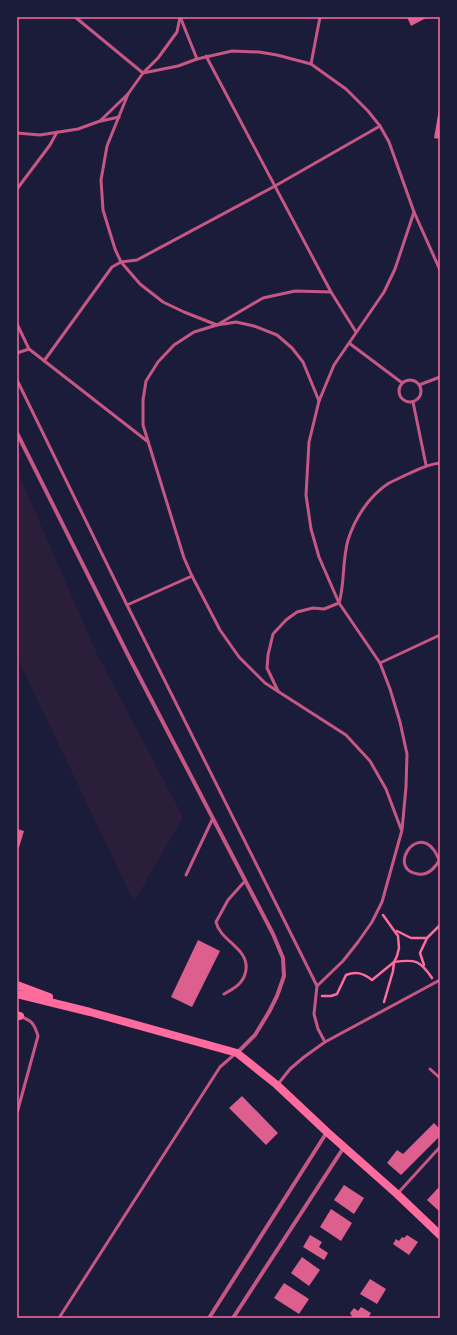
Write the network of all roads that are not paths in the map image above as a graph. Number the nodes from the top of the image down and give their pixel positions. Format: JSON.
{"nodes":[{"id":1,"x":75,"y":17,"type":"edge"},
{"id":2,"x":320,"y":17,"type":"edge"},
{"id":3,"x":180,"y":18,"type":"edge"},
{"id":4,"x":206,"y":56,"type":"junction"},
{"id":5,"x":197,"y":59,"type":"junction"},
{"id":6,"x":311,"y":64,"type":"junction"},
{"id":7,"x":143,"y":73,"type":"junction"},
{"id":8,"x":128,"y":94,"type":"junction"},
{"id":9,"x":119,"y":117,"type":"junction"},
{"id":10,"x":100,"y":121,"type":"junction"},
{"id":11,"x":380,"y":126,"type":"junction"},
{"id":12,"x":57,"y":132,"type":"junction"},
{"id":13,"x":17,"y":133,"type":"edge"},
{"id":14,"x":275,"y":186,"type":"junction"},
{"id":15,"x":17,"y":189,"type":"edge"},
{"id":16,"x":414,"y":212,"type":"junction"},
{"id":17,"x":121,"y":262,"type":"junction"},
{"id":18,"x":440,"y":270,"type":"edge"},
{"id":19,"x":331,"y":292,"type":"junction"},
{"id":20,"x":17,"y":324,"type":"edge"},
{"id":21,"x":217,"y":325,"type":"junction"},
{"id":22,"x":356,"y":332,"type":"junction"},
{"id":23,"x":349,"y":343,"type":"junction"},
{"id":24,"x":28,"y":349,"type":"junction"},
{"id":25,"x":17,"y":353,"type":"edge"},
{"id":26,"x":44,"y":361,"type":"junction"},
{"id":27,"x":440,"y":377,"type":"edge"},
{"id":28,"x":17,"y":380,"type":"edge"},
{"id":29,"x":401,"y":382,"type":"junction"},
{"id":30,"x":420,"y":385,"type":"junction"},
{"id":31,"x":319,"y":402,"type":"junction"},
{"id":32,"x":413,"y":402,"type":"junction"},
{"id":33,"x":17,"y":433,"type":"edge"},
{"id":34,"x":148,"y":442,"type":"junction"},
{"id":35,"x":440,"y":463,"type":"edge"},
{"id":36,"x":426,"y":465,"type":"junction"},
{"id":37,"x":192,"y":576,"type":"junction"},
{"id":38,"x":338,"y":603,"type":"junction"},
{"id":39,"x":127,"y":605,"type":"junction"},
{"id":40,"x":440,"y":636,"type":"edge"},
{"id":41,"x":380,"y":663,"type":"junction"},
{"id":42,"x":278,"y":693,"type":"junction"},
{"id":43,"x":213,"y":818,"type":"junction"},
{"id":44,"x":402,"y":830,"type":"junction"},
{"id":45,"x":397,"y":850,"type":"junction"},
{"id":46,"x":405,"y":855,"type":"junction"},
{"id":47,"x":440,"y":861,"type":"edge"},
{"id":48,"x":186,"y":875,"type":"dead end"},
{"id":49,"x":245,"y":881,"type":"junction"},
{"id":50,"x":440,"y":980,"type":"edge"},
{"id":51,"x":17,"y":985,"type":"edge"},
{"id":52,"x":317,"y":986,"type":"junction"},
{"id":53,"x":17,"y":994,"type":"edge"},
{"id":54,"x":224,"y":994,"type":"dead end"},
{"id":55,"x":90,"y":1012,"type":"junction"},
{"id":56,"x":19,"y":1016,"type":"edge"},
{"id":57,"x":325,"y":1042,"type":"junction"},
{"id":58,"x":237,"y":1053,"type":"junction"},
{"id":59,"x":430,"y":1069,"type":"dead end"},
{"id":60,"x":440,"y":1078,"type":"edge"},
{"id":61,"x":277,"y":1085,"type":"junction"},
{"id":62,"x":17,"y":1113,"type":"edge"},
{"id":63,"x":327,"y":1132,"type":"junction"},
{"id":64,"x":344,"y":1147,"type":"junction"},
{"id":65,"x":440,"y":1147,"type":"edge"},
{"id":66,"x":397,"y":1194,"type":"junction"},
{"id":67,"x":440,"y":1235,"type":"edge"},
{"id":68,"x":59,"y":1318,"type":"edge"},
{"id":69,"x":209,"y":1318,"type":"edge"},
{"id":70,"x":233,"y":1318,"type":"edge"}],
"edges":[{"from":1,"to":7,"type":"lane"},
{"from":2,"to":6,"type":"lane"},
{"from":3,"to":5,"type":"lane"},
{"from":3,"to":7,"type":"lane"},
{"from":4,"to":5,"type":"lane"},
{"from":4,"to":6,"type":"lane"},
{"from":4,"to":14,"type":"lane"},
{"from":5,"to":7,"type":"lane"},
{"from":6,"to":11,"type":"lane"},
{"from":7,"to":8,"type":"lane"},
{"from":8,"to":9,"type":"lane"},
{"from":8,"to":10,"type":"lane"},
{"from":9,"to":10,"type":"lane"},
{"from":9,"to":17,"type":"lane"},
{"from":10,"to":12,"type":"lane"},
{"from":11,"to":14,"type":"lane"},
{"from":11,"to":16,"type":"lane"},
{"from":12,"to":13,"type":"lane"},
{"from":12,"to":15,"type":"lane"},
{"from":14,"to":17,"type":"lane"},
{"from":14,"to":19,"type":"lane"},
{"from":16,"to":18,"type":"lane"},
{"from":16,"to":22,"type":"lane"},
{"from":17,"to":21,"type":"lane"},
{"from":17,"to":26,"type":"lane"},
{"from":19,"to":21,"type":"lane"},
{"from":19,"to":22,"type":"lane"},
{"from":20,"to":24,"type":"lane"},
{"from":21,"to":31,"type":"lane"},
{"from":21,"to":34,"type":"lane"},
{"from":22,"to":23,"type":"lane"},
{"from":23,"to":29,"type":"lane"},
{"from":23,"to":31,"type":"lane"},
{"from":24,"to":25,"type":"lane"},
{"from":24,"to":26,"type":"lane"},
{"from":26,"to":34,"type":"lane"},
{"from":27,"to":30,"type":"lane"},
{"from":28,"to":39,"type":"lane"},
{"from":29,"to":30,"type":"lane"},
{"from":29,"to":32,"type":"lane"},
{"from":30,"to":32,"type":"lane"},
{"from":31,"to":38,"type":"lane"},
{"from":32,"to":36,"type":"lane"},
{"from":33,"to":43,"type":"street"},
{"from":34,"to":37,"type":"lane"},
{"from":35,"to":36,"type":"lane"},
{"from":36,"to":38,"type":"lane"},
{"from":37,"to":39,"type":"lane"},
{"from":37,"to":42,"type":"lane"},
{"from":38,"to":41,"type":"lane"},
{"from":38,"to":42,"type":"lane"},
{"from":39,"to":52,"type":"lane"},
{"from":40,"to":41,"type":"lane"},
{"from":41,"to":44,"type":"lane"},
{"from":42,"to":44,"type":"lane"},
{"from":43,"to":48,"type":"lane"},
{"from":43,"to":49,"type":"street"},
{"from":44,"to":45,"type":"lane"},
{"from":45,"to":46,"type":"lane"},
{"from":45,"to":52,"type":"lane"},
{"from":46,"to":47,"type":"lane"},
{"from":46,"to":47,"type":"lane"},
{"from":49,"to":54,"type":"lane"},
{"from":49,"to":58,"type":"street"},
{"from":50,"to":57,"type":"lane"},
{"from":51,"to":55,"type":"main road"},
{"from":52,"to":57,"type":"lane"},
{"from":53,"to":55,"type":"main road"},
{"from":55,"to":58,"type":"main road"},
{"from":56,"to":62,"type":"lane"},
{"from":57,"to":61,"type":"lane"},
{"from":58,"to":61,"type":"main road"},
{"from":58,"to":68,"type":"lane"},
{"from":59,"to":60,"type":"lane"},
{"from":61,"to":63,"type":"main road"},
{"from":63,"to":64,"type":"main road"},
{"from":63,"to":69,"type":"street"},
{"from":64,"to":66,"type":"main road"},
{"from":64,"to":70,"type":"street"},
{"from":65,"to":66,"type":"lane"},
{"from":66,"to":67,"type":"main road"}]}
